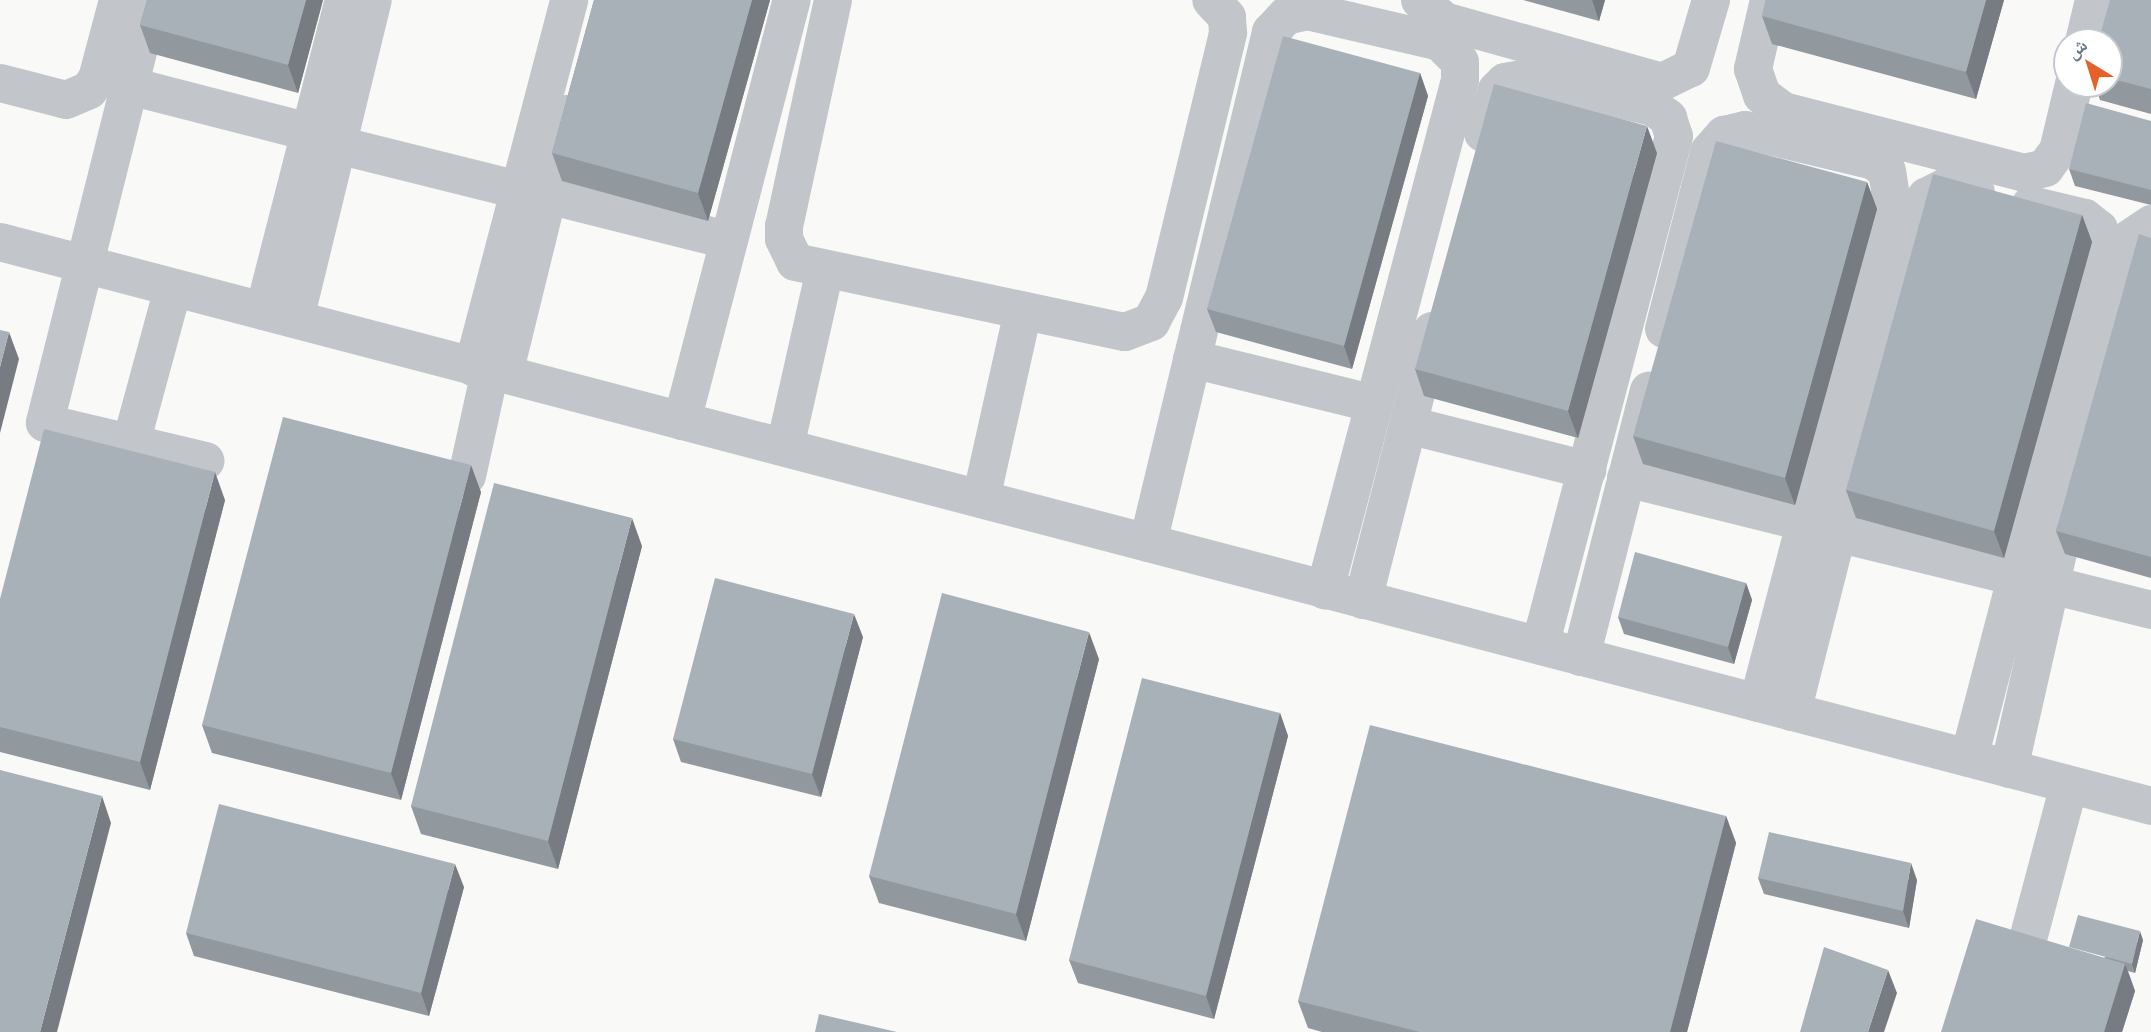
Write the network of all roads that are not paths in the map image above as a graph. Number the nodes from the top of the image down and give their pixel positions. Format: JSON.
{"nodes":[{"id":1,"x":118,"y":0,"type":"edge"},
{"id":2,"x":151,"y":0,"type":"edge"},
{"id":3,"x":344,"y":0,"type":"edge"},
{"id":4,"x":373,"y":0,"type":"edge"},
{"id":5,"x":569,"y":0,"type":"edge"},
{"id":6,"x":596,"y":0,"type":"edge"},
{"id":7,"x":793,"y":0,"type":"edge"},
{"id":8,"x":834,"y":0,"type":"edge"},
{"id":9,"x":1211,"y":0,"type":"edge"},
{"id":10,"x":1420,"y":0,"type":"edge"},
{"id":11,"x":1712,"y":0,"type":"edge"},
{"id":12,"x":1769,"y":0,"type":"edge"},
{"id":13,"x":2094,"y":0,"type":"edge"},
{"id":14,"x":2087,"y":28,"type":"edge"},
{"id":15,"x":0,"y":83,"type":"edge"},
{"id":16,"x":130,"y":86,"type":"junction"},
{"id":17,"x":2071,"y":98,"type":"edge"},
{"id":18,"x":323,"y":138,"type":"junction"},
{"id":19,"x":1472,"y":176,"type":"edge"},
{"id":20,"x":533,"y":192,"type":"junction"},
{"id":21,"x":2151,"y":224,"type":"edge"},
{"id":22,"x":727,"y":240,"type":"junction"},
{"id":23,"x":0,"y":242,"type":"edge"},
{"id":24,"x":85,"y":265,"type":"junction"},
{"id":25,"x":825,"y":269,"type":"junction"},
{"id":26,"x":173,"y":288,"type":"junction"},
{"id":27,"x":1442,"y":294,"type":"edge"},
{"id":28,"x":1023,"y":310,"type":"junction"},
{"id":29,"x":280,"y":315,"type":"junction"},
{"id":30,"x":1192,"y":359,"type":"junction"},
{"id":31,"x":489,"y":371,"type":"junction"},
{"id":32,"x":1375,"y":404,"type":"junction"},
{"id":33,"x":682,"y":421,"type":"junction"},
{"id":34,"x":1408,"y":425,"type":"junction"},
{"id":35,"x":131,"y":443,"type":"junction"},
{"id":36,"x":785,"y":447,"type":"junction"},
{"id":37,"x":206,"y":461,"type":"dead end"},
{"id":38,"x":1587,"y":470,"type":"junction"},
{"id":39,"x":467,"y":476,"type":"edge"},
{"id":40,"x":1626,"y":478,"type":"junction"},
{"id":41,"x":981,"y":499,"type":"junction"},
{"id":42,"x":1821,"y":528,"type":"junction"},
{"id":43,"x":1148,"y":543,"type":"junction"},
{"id":44,"x":2034,"y":581,"type":"junction"},
{"id":45,"x":1325,"y":590,"type":"junction"},
{"id":46,"x":1363,"y":600,"type":"junction"},
{"id":47,"x":2151,"y":610,"type":"edge"},
{"id":48,"x":1540,"y":646,"type":"junction"},
{"id":49,"x":1581,"y":657,"type":"junction"},
{"id":50,"x":1775,"y":708,"type":"junction"},
{"id":51,"x":1969,"y":758,"type":"junction"},
{"id":52,"x":2009,"y":769,"type":"junction"},
{"id":53,"x":2069,"y":785,"type":"junction"},
{"id":54,"x":2151,"y":806,"type":"edge"},
{"id":55,"x":2027,"y":943,"type":"edge"}],
"edges":[{"from":1,"to":15,"type":"lane"},
{"from":2,"to":16,"type":"lane"},
{"from":3,"to":18,"type":"lane"},
{"from":4,"to":18,"type":"lane"},
{"from":5,"to":20,"type":"lane"},
{"from":6,"to":20,"type":"lane"},
{"from":7,"to":22,"type":"lane"},
{"from":8,"to":25,"type":"lane"},
{"from":9,"to":28,"type":"lane"},
{"from":10,"to":11,"type":"lane"},
{"from":12,"to":17,"type":"lane"},
{"from":13,"to":14,"type":"lane"},
{"from":16,"to":18,"type":"lane"},
{"from":16,"to":24,"type":"lane"},
{"from":18,"to":20,"type":"lane"},
{"from":18,"to":29,"type":"lane"},
{"from":19,"to":38,"type":"lane"},
{"from":20,"to":22,"type":"lane"},
{"from":20,"to":31,"type":"lane"},
{"from":21,"to":44,"type":"lane"},
{"from":22,"to":33,"type":"lane"},
{"from":23,"to":24,"type":"lane"},
{"from":24,"to":26,"type":"lane"},
{"from":24,"to":35,"type":"lane"},
{"from":25,"to":28,"type":"lane"},
{"from":25,"to":36,"type":"lane"},
{"from":26,"to":29,"type":"lane"},
{"from":26,"to":35,"type":"lane"},
{"from":27,"to":34,"type":"lane"},
{"from":28,"to":41,"type":"lane"},
{"from":29,"to":31,"type":"lane"},
{"from":30,"to":32,"type":"lane"},
{"from":30,"to":32,"type":"lane"},
{"from":30,"to":43,"type":"lane"},
{"from":31,"to":33,"type":"lane"},
{"from":31,"to":39,"type":"lane"},
{"from":32,"to":45,"type":"lane"},
{"from":33,"to":36,"type":"lane"},
{"from":34,"to":38,"type":"lane"},
{"from":34,"to":46,"type":"lane"},
{"from":35,"to":37,"type":"lane"},
{"from":36,"to":41,"type":"lane"},
{"from":38,"to":48,"type":"lane"},
{"from":40,"to":42,"type":"lane"},
{"from":40,"to":42,"type":"lane"},
{"from":40,"to":49,"type":"lane"},
{"from":41,"to":43,"type":"lane"},
{"from":42,"to":44,"type":"lane"},
{"from":42,"to":44,"type":"lane"},
{"from":42,"to":50,"type":"lane"},
{"from":43,"to":45,"type":"lane"},
{"from":44,"to":47,"type":"lane"},
{"from":44,"to":51,"type":"lane"},
{"from":44,"to":52,"type":"lane"},
{"from":45,"to":46,"type":"lane"},
{"from":46,"to":48,"type":"lane"},
{"from":48,"to":49,"type":"lane"},
{"from":49,"to":50,"type":"lane"},
{"from":50,"to":51,"type":"lane"},
{"from":51,"to":52,"type":"lane"},
{"from":52,"to":53,"type":"lane"},
{"from":53,"to":54,"type":"lane"},
{"from":53,"to":55,"type":"lane"}]}
